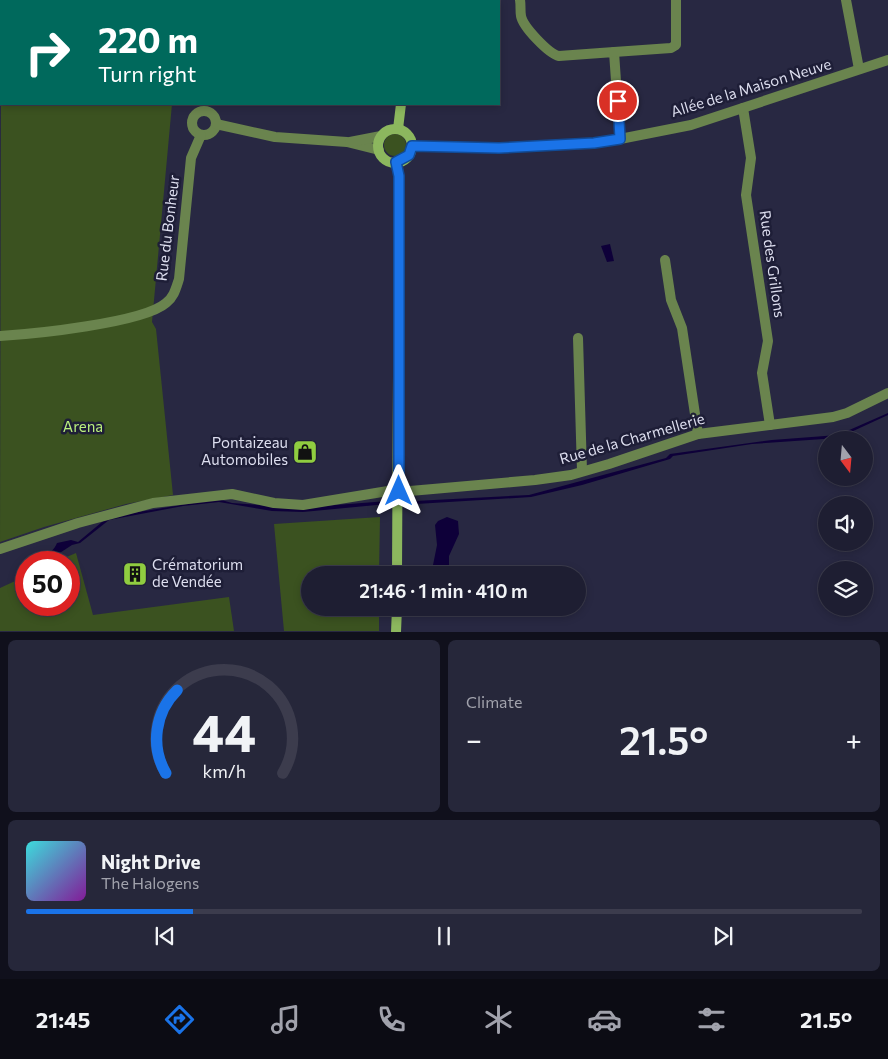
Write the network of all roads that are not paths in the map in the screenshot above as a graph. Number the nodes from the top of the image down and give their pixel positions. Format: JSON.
{"nodes":[{"id":1,"x":520,"y":0,"type":"edge"},
{"id":2,"x":676,"y":0,"type":"edge"},
{"id":3,"x":846,"y":0,"type":"edge"},
{"id":4,"x":614,"y":52,"type":"junction"},
{"id":5,"x":888,"y":60,"type":"edge"},
{"id":6,"x":859,"y":69,"type":"junction"},
{"id":7,"x":401,"y":105,"type":"edge"},
{"id":8,"x":201,"y":107,"type":"edge"},
{"id":9,"x":743,"y":108,"type":"junction"},
{"id":10,"x":216,"y":124,"type":"junction"},
{"id":11,"x":398,"y":129,"type":"junction"},
{"id":12,"x":202,"y":135,"type":"junction"},
{"id":13,"x":381,"y":136,"type":"junction"},
{"id":14,"x":620,"y":139,"type":"junction"},
{"id":15,"x":347,"y":142,"type":"junction"},
{"id":16,"x":412,"y":146,"type":"junction"},
{"id":17,"x":379,"y":150,"type":"junction"},
{"id":18,"x":396,"y":162,"type":"junction"},
{"id":19,"x":665,"y":260,"type":"dead end"},
{"id":20,"x":0,"y":336,"type":"edge"},
{"id":21,"x":578,"y":338,"type":"dead end"},
{"id":22,"x":888,"y":393,"type":"edge"},
{"id":23,"x":770,"y":425,"type":"junction"},
{"id":24,"x":698,"y":434,"type":"junction"},
{"id":25,"x":582,"y":472,"type":"junction"},
{"id":26,"x":399,"y":491,"type":"junction"},
{"id":27,"x":0,"y":549,"type":"edge"},
{"id":28,"x":397,"y":566,"type":"edge"},
{"id":29,"x":397,"y":616,"type":"edge"},
{"id":30,"x":396,"y":632,"type":"edge"}],
"edges":[{"from":1,"to":4,"type":"street"},
{"from":2,"to":4,"type":"street"},
{"from":3,"to":6,"type":"street"},
{"from":4,"to":14,"type":"street"},
{"from":5,"to":6,"type":"street","name":"Allée de la Maison Neuve"},
{"from":6,"to":9,"type":"street","name":"Allée de la Maison Neuve"},
{"from":7,"to":11,"type":"main road"},
{"from":8,"to":10,"type":"street"},
{"from":8,"to":12,"type":"street"},
{"from":9,"to":14,"type":"street","name":"Allée de la Maison Neuve"},
{"from":9,"to":23,"type":"street","name":"Rue des Grillons"},
{"from":10,"to":12,"type":"street"},
{"from":10,"to":15,"type":"street"},
{"from":11,"to":13,"type":"main road"},
{"from":11,"to":16,"type":"main road"},
{"from":12,"to":20,"type":"street","name":"Rue du Bonheur"},
{"from":13,"to":15,"type":"street"},
{"from":13,"to":17,"type":"main road"},
{"from":14,"to":16,"type":"street","name":"Allée de la Maison Neuve"},
{"from":15,"to":17,"type":"street"},
{"from":16,"to":18,"type":"main road"},
{"from":17,"to":18,"type":"main road"},
{"from":18,"to":26,"type":"main road"},
{"from":19,"to":24,"type":"street"},
{"from":21,"to":25,"type":"street"},
{"from":22,"to":23,"type":"street","name":"Rue de la Charmellerie"},
{"from":23,"to":24,"type":"street","name":"Rue de la Charmellerie"},
{"from":24,"to":25,"type":"street","name":"Rue de la Charmellerie"},
{"from":25,"to":26,"type":"street","name":"Rue de la Charmellerie"},
{"from":26,"to":27,"type":"street","name":"Rue de la Charmellerie"},
{"from":26,"to":28,"type":"main road"},
{"from":29,"to":30,"type":"main road"}]}
